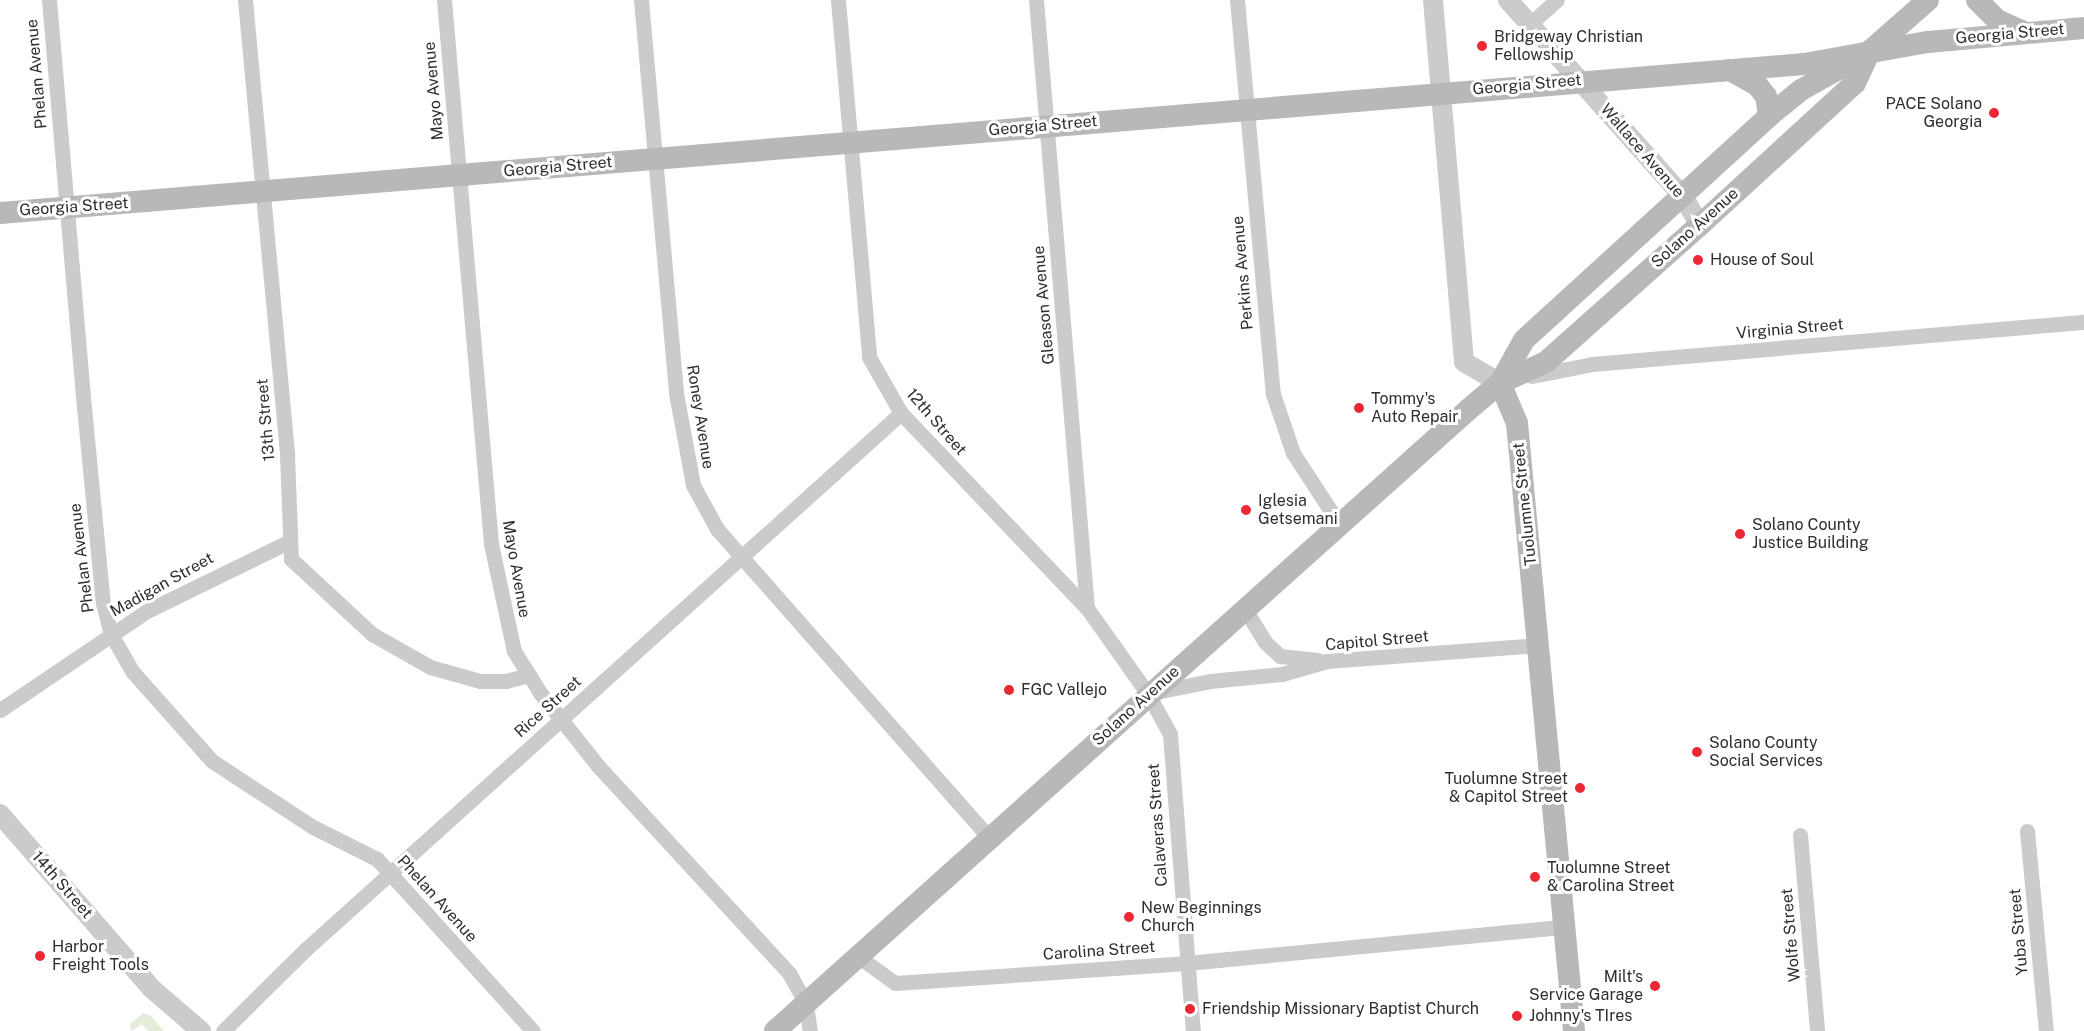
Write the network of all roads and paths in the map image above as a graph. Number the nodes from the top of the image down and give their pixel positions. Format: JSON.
{"nodes":[{"id":1,"x":49,"y":0,"type":"edge"},
{"id":2,"x":245,"y":0,"type":"edge"},
{"id":3,"x":444,"y":0,"type":"edge"},
{"id":4,"x":641,"y":0,"type":"edge"},
{"id":5,"x":838,"y":0,"type":"edge"},
{"id":6,"x":1036,"y":0,"type":"edge"},
{"id":7,"x":1237,"y":0,"type":"edge"},
{"id":8,"x":1432,"y":0,"type":"edge"},
{"id":9,"x":1508,"y":0,"type":"edge"},
{"id":10,"x":1557,"y":0,"type":"edge"},
{"id":11,"x":1928,"y":0,"type":"edge"},
{"id":12,"x":1977,"y":0,"type":"edge"},
{"id":13,"x":1530,"y":24,"type":"junction"},
{"id":14,"x":2084,"y":28,"type":"edge"},
{"id":15,"x":2025,"y":33,"type":"junction"},
{"id":16,"x":1870,"y":51,"type":"junction"},
{"id":17,"x":1730,"y":70,"type":"junction"},
{"id":18,"x":1579,"y":81,"type":"junction"},
{"id":19,"x":1442,"y":92,"type":"junction"},
{"id":20,"x":1246,"y":109,"type":"junction"},
{"id":21,"x":1769,"y":116,"type":"junction"},
{"id":22,"x":1047,"y":126,"type":"junction"},
{"id":23,"x":850,"y":142,"type":"junction"},
{"id":24,"x":656,"y":159,"type":"junction"},
{"id":25,"x":460,"y":176,"type":"junction"},
{"id":26,"x":264,"y":192,"type":"junction"},
{"id":27,"x":1682,"y":195,"type":"junction"},
{"id":28,"x":66,"y":208,"type":"junction"},
{"id":29,"x":0,"y":213,"type":"edge"},
{"id":30,"x":1700,"y":225,"type":"junction"},
{"id":31,"x":2084,"y":322,"type":"edge"},
{"id":32,"x":1500,"y":383,"type":"junction"},
{"id":33,"x":901,"y":413,"type":"junction"},
{"id":34,"x":1340,"y":525,"type":"junction"},
{"id":35,"x":288,"y":542,"type":"junction"},
{"id":36,"x":742,"y":557,"type":"junction"},
{"id":37,"x":1087,"y":608,"type":"junction"},
{"id":38,"x":1244,"y":608,"type":"junction"},
{"id":39,"x":111,"y":633,"type":"junction"},
{"id":40,"x":1540,"y":645,"type":"junction"},
{"id":41,"x":1327,"y":662,"type":"junction"},
{"id":42,"x":529,"y":675,"type":"junction"},
{"id":43,"x":1149,"y":694,"type":"junction"},
{"id":44,"x":0,"y":710,"type":"edge"},
{"id":45,"x":561,"y":719,"type":"junction"},
{"id":46,"x":0,"y":814,"type":"edge"},
{"id":47,"x":2027,"y":831,"type":"dead end"},
{"id":48,"x":1800,"y":835,"type":"dead end"},
{"id":49,"x":990,"y":840,"type":"junction"},
{"id":50,"x":390,"y":874,"type":"junction"},
{"id":51,"x":1564,"y":927,"type":"junction"},
{"id":52,"x":859,"y":957,"type":"junction"},
{"id":53,"x":1187,"y":963,"type":"junction"},
{"id":54,"x":806,"y":1004,"type":"junction"},
{"id":55,"x":201,"y":1031,"type":"edge"},
{"id":56,"x":223,"y":1031,"type":"edge"},
{"id":57,"x":533,"y":1031,"type":"edge"},
{"id":58,"x":775,"y":1031,"type":"edge"},
{"id":59,"x":810,"y":1031,"type":"edge"},
{"id":60,"x":1193,"y":1031,"type":"edge"},
{"id":61,"x":1574,"y":1031,"type":"edge"},
{"id":62,"x":1817,"y":1031,"type":"edge"},
{"id":63,"x":2046,"y":1031,"type":"edge"}],
"edges":[{"from":1,"to":28,"type":"street","name":"Phelan Avenue"},
{"from":2,"to":26,"type":"street","name":"13th Street"},
{"from":3,"to":25,"type":"street","name":"Mayo Avenue"},
{"from":4,"to":24,"type":"street","name":"Roney Avenue"},
{"from":5,"to":23,"type":"street","name":"12th Street"},
{"from":6,"to":22,"type":"street","name":"Gleason Avenue"},
{"from":7,"to":20,"type":"street","name":"Perkins Avenue"},
{"from":8,"to":19,"type":"street"},
{"from":9,"to":13,"type":"street","name":"Wallace Avenue"},
{"from":10,"to":13,"type":"street"},
{"from":11,"to":16,"type":"main road","name":"Solano Avenue"},
{"from":12,"to":15,"type":"main road"},
{"from":13,"to":18,"type":"street","name":"Wallace Avenue"},
{"from":14,"to":15,"type":"main road","name":"Georgia Street"},
{"from":15,"to":16,"type":"main road","name":"Georgia Street"},
{"from":16,"to":17,"type":"main road","name":"Georgia Street"},
{"from":16,"to":21,"type":"main road","name":"Solano Avenue"},
{"from":16,"to":30,"type":"main road","name":"Solano Avenue"},
{"from":17,"to":18,"type":"main road","name":"Georgia Street"},
{"from":17,"to":21,"type":"main road"},
{"from":18,"to":19,"type":"main road","name":"Georgia Street"},
{"from":18,"to":27,"type":"street","name":"Wallace Avenue"},
{"from":19,"to":20,"type":"main road","name":"Georgia Street"},
{"from":19,"to":32,"type":"street"},
{"from":20,"to":22,"type":"main road","name":"Georgia Street"},
{"from":20,"to":34,"type":"street","name":"Perkins Avenue"},
{"from":21,"to":27,"type":"main road","name":"Solano Avenue"},
{"from":22,"to":23,"type":"main road","name":"Georgia Street"},
{"from":22,"to":37,"type":"street","name":"Gleason Avenue"},
{"from":23,"to":24,"type":"main road","name":"Georgia Street"},
{"from":23,"to":33,"type":"street","name":"12th Street"},
{"from":24,"to":25,"type":"main road","name":"Georgia Street"},
{"from":24,"to":36,"type":"street","name":"Roney Avenue"},
{"from":25,"to":26,"type":"main road","name":"Georgia Street"},
{"from":25,"to":42,"type":"street","name":"Mayo Avenue"},
{"from":26,"to":28,"type":"main road","name":"Georgia Street"},
{"from":26,"to":35,"type":"street","name":"13th Street"},
{"from":27,"to":30,"type":"street","name":"Wallace Avenue"},
{"from":27,"to":32,"type":"main road","name":"Solano Avenue"},
{"from":28,"to":29,"type":"main road","name":"Georgia Street"},
{"from":28,"to":39,"type":"street","name":"Phelan Avenue"},
{"from":30,"to":32,"type":"main road","name":"Solano Avenue"},
{"from":31,"to":32,"type":"street","name":"Virginia Street"},
{"from":32,"to":34,"type":"main road","name":"Solano Avenue"},
{"from":32,"to":40,"type":"main road","name":"Tuolumne Street"},
{"from":33,"to":36,"type":"street","name":"Rice Street"},
{"from":33,"to":37,"type":"street","name":"12th Street"},
{"from":34,"to":38,"type":"main road","name":"Solano Avenue"},
{"from":35,"to":39,"type":"street","name":"Madigan Street"},
{"from":35,"to":42,"type":"street","name":"13th Street"},
{"from":36,"to":45,"type":"street","name":"Rice Street"},
{"from":36,"to":49,"type":"street","name":"Roney Avenue"},
{"from":37,"to":43,"type":"street","name":"12th Street"},
{"from":38,"to":41,"type":"street"},
{"from":38,"to":43,"type":"main road","name":"Solano Avenue"},
{"from":39,"to":44,"type":"street","name":"Madigan Street"},
{"from":39,"to":50,"type":"street","name":"Phelan Avenue"},
{"from":40,"to":41,"type":"street","name":"Capitol Street"},
{"from":40,"to":51,"type":"main road","name":"Tuolumne Street"},
{"from":41,"to":43,"type":"street","name":"Capitol Street"},
{"from":42,"to":45,"type":"street","name":"Mayo Avenue"},
{"from":43,"to":49,"type":"main road","name":"Solano Avenue"},
{"from":43,"to":53,"type":"street","name":"Calaveras Street"},
{"from":45,"to":50,"type":"street","name":"Rice Street"},
{"from":45,"to":54,"type":"street","name":"Mayo Avenue"},
{"from":46,"to":55,"type":"street","name":"14th Street"},
{"from":47,"to":63,"type":"street","name":"Yuba Street"},
{"from":48,"to":62,"type":"street","name":"Wolfe Street"},
{"from":49,"to":52,"type":"main road","name":"Solano Avenue"},
{"from":50,"to":56,"type":"street","name":"Rice Street"},
{"from":50,"to":57,"type":"street","name":"Phelan Avenue"},
{"from":51,"to":53,"type":"street","name":"Carolina Street"},
{"from":51,"to":61,"type":"main road","name":"Tuolumne Street"},
{"from":52,"to":53,"type":"street","name":"Carolina Street"},
{"from":52,"to":54,"type":"main road","name":"Solano Avenue"},
{"from":53,"to":60,"type":"street","name":"Calaveras Street"},
{"from":54,"to":58,"type":"main road","name":"Solano Avenue"},
{"from":54,"to":59,"type":"street"}]}
